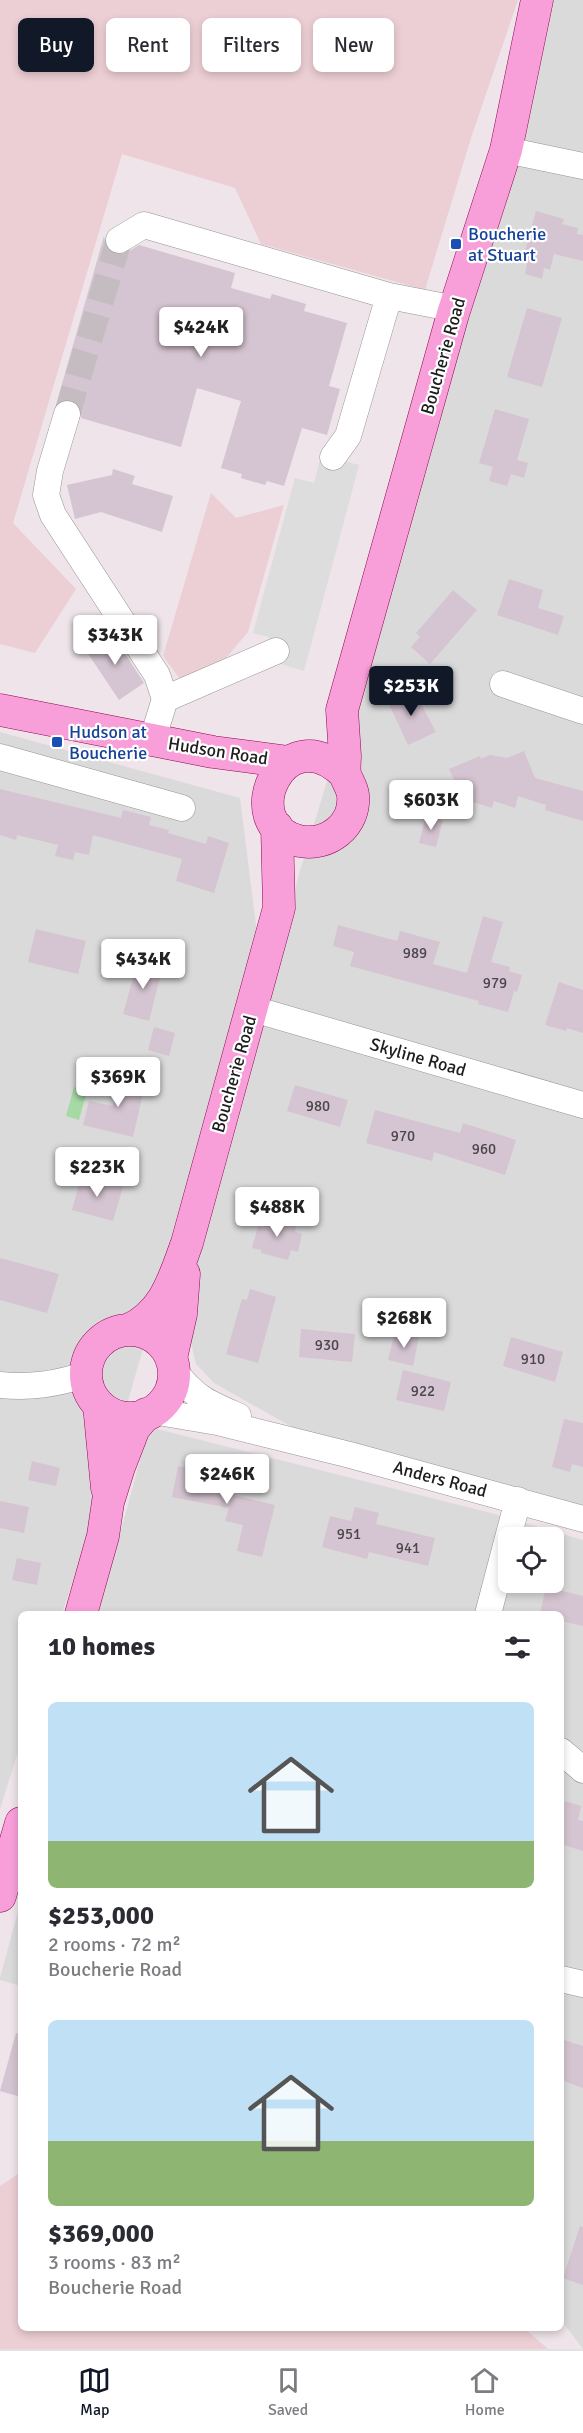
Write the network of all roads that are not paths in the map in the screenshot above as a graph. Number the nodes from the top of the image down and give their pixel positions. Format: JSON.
{"nodes":[{"id":1,"x":537,"y":0,"type":"edge"},
{"id":2,"x":506,"y":150,"type":"junction"},
{"id":3,"x":583,"y":166,"type":"edge"},
{"id":4,"x":119,"y":240,"type":"tunnel mouth"},
{"id":5,"x":389,"y":296,"type":"junction"},
{"id":6,"x":456,"y":309,"type":"junction"},
{"id":7,"x":67,"y":414,"type":"tunnel mouth"},
{"id":8,"x":333,"y":457,"type":"dead end"},
{"id":9,"x":276,"y":651,"type":"dead end"},
{"id":10,"x":503,"y":684,"type":"dead end"},
{"id":11,"x":165,"y":699,"type":"junction"},
{"id":12,"x":342,"y":710,"type":"junction"},
{"id":13,"x":3,"y":711,"type":"edge"},
{"id":14,"x":583,"y":711,"type":"edge"},
{"id":15,"x":152,"y":741,"type":"junction"},
{"id":16,"x":0,"y":757,"type":"edge"},
{"id":17,"x":298,"y":759,"type":"junction"},
{"id":18,"x":345,"y":774,"type":"junction"},
{"id":19,"x":267,"y":796,"type":"junction"},
{"id":20,"x":182,"y":808,"type":"dead end"},
{"id":21,"x":277,"y":827,"type":"junction"},
{"id":22,"x":320,"y":841,"type":"junction"},
{"id":23,"x":280,"y":905,"type":"junction"},
{"id":24,"x":253,"y":1009,"type":"junction"},
{"id":25,"x":583,"y":1105,"type":"edge"},
{"id":26,"x":187,"y":1243,"type":"junction"},
{"id":27,"x":128,"y":1330,"type":"junction"},
{"id":28,"x":173,"y":1365,"type":"junction"},
{"id":29,"x":87,"y":1374,"type":"junction"},
{"id":30,"x":0,"y":1385,"type":"edge"},
{"id":31,"x":99,"y":1405,"type":"junction"},
{"id":32,"x":149,"y":1413,"type":"junction"},
{"id":33,"x":295,"y":1443,"type":"junction"},
{"id":34,"x":518,"y":1500,"type":"junction"},
{"id":35,"x":108,"y":1502,"type":"junction"},
{"id":36,"x":583,"y":1519,"type":"edge"},
{"id":37,"x":82,"y":1611,"type":"edge"},
{"id":38,"x":489,"y":1611,"type":"edge"},
{"id":39,"x":564,"y":1754,"type":"edge"},
{"id":40,"x":583,"y":1770,"type":"edge"},
{"id":41,"x":18,"y":1845,"type":"edge"},
{"id":42,"x":15,"y":1867,"type":"edge"},
{"id":43,"x":0,"y":1896,"type":"edge"},
{"id":44,"x":564,"y":1980,"type":"edge"},
{"id":45,"x":583,"y":1984,"type":"edge"}],
"edges":[{"from":1,"to":2,"type":"main road","name":"Boucherie Road"},
{"from":2,"to":3,"type":"street"},
{"from":2,"to":6,"type":"main road","name":"Boucherie Road"},
{"from":4,"to":5,"type":"street"},
{"from":5,"to":6,"type":"street"},
{"from":5,"to":8,"type":"street"},
{"from":6,"to":12,"type":"main road","name":"Boucherie Road"},
{"from":7,"to":11,"type":"street"},
{"from":9,"to":11,"type":"street"},
{"from":10,"to":14,"type":"street"},
{"from":11,"to":15,"type":"street"},
{"from":12,"to":17,"type":"main road","name":"Boucherie Road"},
{"from":12,"to":18,"type":"main road","name":"Boucherie Road"},
{"from":13,"to":15,"type":"main road","name":"Hudson Road"},
{"from":13,"to":19,"type":"main road","name":"Hudson Road"},
{"from":15,"to":17,"type":"main road","name":"Hudson Road"},
{"from":16,"to":20,"type":"street"},
{"from":17,"to":18,"type":"main road"},
{"from":17,"to":19,"type":"main road","name":"Boucherie Road"},
{"from":18,"to":22,"type":"main road","name":"Boucherie Road"},
{"from":19,"to":21,"type":"main road","name":"Boucherie Road"},
{"from":21,"to":22,"type":"main road"},
{"from":21,"to":23,"type":"main road","name":"Boucherie Road"},
{"from":22,"to":23,"type":"main road","name":"Boucherie Road"},
{"from":23,"to":24,"type":"main road","name":"Boucherie Road"},
{"from":24,"to":25,"type":"street","name":"Skyline Road"},
{"from":24,"to":26,"type":"main road","name":"Boucherie Road"},
{"from":26,"to":27,"type":"main road","name":"Boucherie Road"},
{"from":26,"to":28,"type":"main road","name":"Boucherie Road"},
{"from":27,"to":28,"type":"main road"},
{"from":27,"to":29,"type":"main road"},
{"from":28,"to":32,"type":"main road"},
{"from":28,"to":33,"type":"street","name":"Anders Road"},
{"from":29,"to":30,"type":"street"},
{"from":29,"to":31,"type":"main road"},
{"from":31,"to":32,"type":"main road"},
{"from":31,"to":35,"type":"main road"},
{"from":32,"to":33,"type":"street","name":"Anders Road"},
{"from":32,"to":35,"type":"main road"},
{"from":33,"to":34,"type":"street","name":"Anders Road"},
{"from":34,"to":36,"type":"street","name":"Anders Road"},
{"from":34,"to":38,"type":"street"},
{"from":35,"to":37,"type":"main road"},
{"from":39,"to":40,"type":"street"},
{"from":41,"to":42,"type":"main road"},
{"from":42,"to":43,"type":"main road"},
{"from":44,"to":45,"type":"street"}]}
